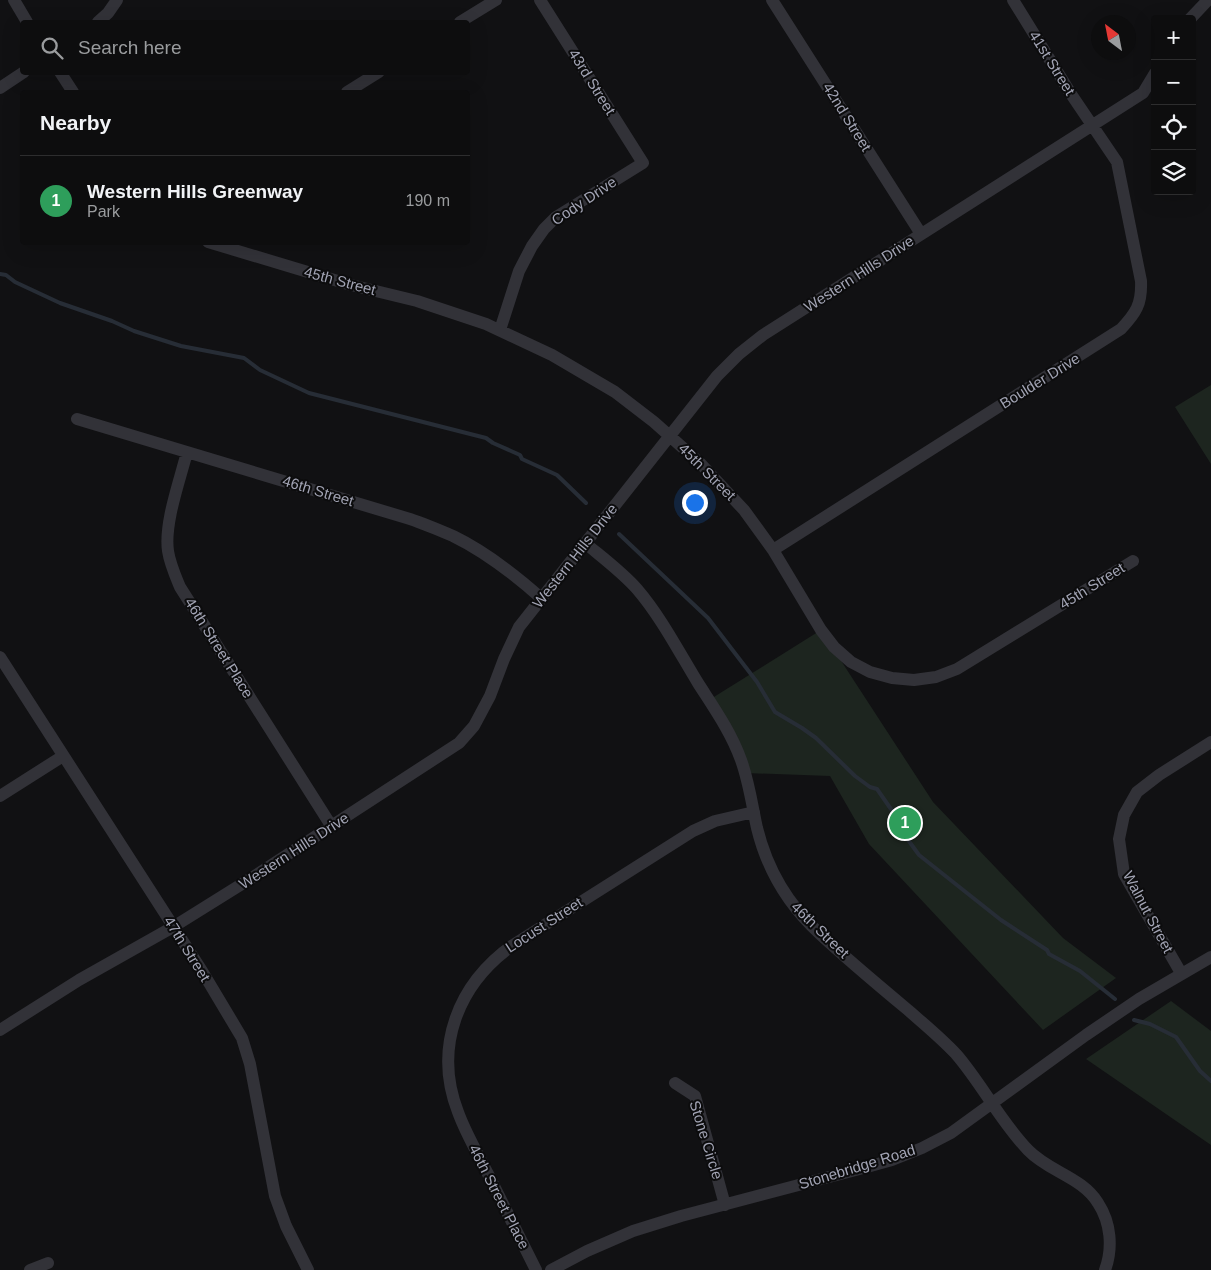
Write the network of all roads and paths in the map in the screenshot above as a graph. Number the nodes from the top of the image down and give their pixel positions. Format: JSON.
{"nodes":[{"id":1,"x":14,"y":0,"type":"edge"},
{"id":2,"x":116,"y":0,"type":"edge"},
{"id":3,"x":496,"y":0,"type":"edge"},
{"id":4,"x":540,"y":0,"type":"edge"},
{"id":5,"x":772,"y":0,"type":"edge"},
{"id":6,"x":1013,"y":0,"type":"edge"},
{"id":7,"x":1208,"y":0,"type":"edge"},
{"id":8,"x":1194,"y":15,"type":"edge"},
{"id":9,"x":26,"y":20,"type":"edge"},
{"id":10,"x":100,"y":20,"type":"edge"},
{"id":11,"x":463,"y":20,"type":"edge"},
{"id":12,"x":20,"y":75,"type":"edge"},
{"id":13,"x":62,"y":75,"type":"edge"},
{"id":14,"x":375,"y":75,"type":"edge"},
{"id":15,"x":1151,"y":80,"type":"edge"},
{"id":16,"x":0,"y":88,"type":"edge"},
{"id":17,"x":72,"y":90,"type":"edge"},
{"id":18,"x":351,"y":90,"type":"edge"},
{"id":19,"x":1093,"y":124,"type":"junction"},
{"id":20,"x":643,"y":163,"type":"joint"},
{"id":21,"x":921,"y":234,"type":"junction"},
{"id":22,"x":226,"y":245,"type":"edge"},
{"id":23,"x":244,"y":248,"type":"edge"},
{"id":24,"x":500,"y":330,"type":"junction"},
{"id":25,"x":77,"y":419,"type":"dead end"},
{"id":26,"x":670,"y":435,"type":"junction"},
{"id":27,"x":187,"y":452,"type":"junction"},
{"id":28,"x":585,"y":543,"type":"junction"},
{"id":29,"x":773,"y":550,"type":"junction"},
{"id":30,"x":1133,"y":560,"type":"dead end"},
{"id":31,"x":541,"y":598,"type":"junction"},
{"id":32,"x":0,"y":657,"type":"edge"},
{"id":33,"x":1211,"y":742,"type":"edge"},
{"id":34,"x":63,"y":756,"type":"junction"},
{"id":35,"x":0,"y":796,"type":"edge"},
{"id":36,"x":754,"y":812,"type":"junction"},
{"id":37,"x":332,"y":826,"type":"junction"},
{"id":38,"x":173,"y":927,"type":"junction"},
{"id":39,"x":1211,"y":957,"type":"edge"},
{"id":40,"x":1181,"y":973,"type":"junction"},
{"id":41,"x":0,"y":1030,"type":"edge"},
{"id":42,"x":675,"y":1083,"type":"dead end"},
{"id":43,"x":992,"y":1104,"type":"junction"},
{"id":44,"x":463,"y":1123,"type":"joint"},
{"id":45,"x":725,"y":1205,"type":"junction"},
{"id":46,"x":48,"y":1263,"type":"dead end"},
{"id":47,"x":30,"y":1270,"type":"edge"},
{"id":48,"x":308,"y":1270,"type":"edge"},
{"id":49,"x":536,"y":1270,"type":"edge"},
{"id":50,"x":551,"y":1270,"type":"edge"},
{"id":51,"x":1104,"y":1270,"type":"edge"}],
"edges":[{"from":1,"to":9,"type":"street"},
{"from":2,"to":10,"type":"street"},
{"from":3,"to":11,"type":"street"},
{"from":4,"to":20,"type":"street","name":"43rd Street"},
{"from":5,"to":21,"type":"street","name":"42nd Street"},
{"from":6,"to":19,"type":"street","name":"41st Street"},
{"from":7,"to":8,"type":"street"},
{"from":12,"to":16,"type":"street"},
{"from":13,"to":17,"type":"street"},
{"from":14,"to":18,"type":"street"},
{"from":15,"to":19,"type":"street","name":"Western Hills Drive"},
{"from":19,"to":21,"type":"street","name":"Western Hills Drive"},
{"from":19,"to":29,"type":"street","name":"Boulder Drive"},
{"from":20,"to":24,"type":"street","name":"Cody Drive"},
{"from":21,"to":26,"type":"street","name":"Western Hills Drive"},
{"from":22,"to":23,"type":"street","name":"45th Street"},
{"from":23,"to":24,"type":"street","name":"45th Street"},
{"from":24,"to":26,"type":"street","name":"45th Street"},
{"from":25,"to":27,"type":"street","name":"46th Street"},
{"from":26,"to":28,"type":"street","name":"Western Hills Drive"},
{"from":26,"to":29,"type":"street","name":"45th Street"},
{"from":27,"to":31,"type":"street","name":"46th Street"},
{"from":27,"to":37,"type":"street","name":"46th Street Place"},
{"from":28,"to":31,"type":"street","name":"Western Hills Drive"},
{"from":28,"to":36,"type":"street","name":"46th Street"},
{"from":29,"to":30,"type":"street","name":"45th Street"},
{"from":31,"to":37,"type":"street","name":"Western Hills Drive"},
{"from":32,"to":34,"type":"street","name":"47th Street"},
{"from":33,"to":40,"type":"street","name":"Walnut Street"},
{"from":34,"to":35,"type":"street"},
{"from":34,"to":38,"type":"street","name":"47th Street"},
{"from":36,"to":43,"type":"street","name":"46th Street"},
{"from":36,"to":44,"type":"street","name":"Locust Street"},
{"from":37,"to":38,"type":"street","name":"Western Hills Drive"},
{"from":38,"to":41,"type":"street","name":"Western Hills Drive"},
{"from":38,"to":48,"type":"street","name":"47th Street"},
{"from":39,"to":40,"type":"street","name":"Stonebridge Road"},
{"from":40,"to":43,"type":"street","name":"Stonebridge Road"},
{"from":42,"to":45,"type":"street","name":"Stone Circle"},
{"from":43,"to":45,"type":"street","name":"Stonebridge Road"},
{"from":43,"to":51,"type":"street","name":"46th Street"},
{"from":44,"to":49,"type":"street","name":"46th Street Place"},
{"from":45,"to":50,"type":"street","name":"Stonebridge Road"},
{"from":46,"to":47,"type":"street"}]}
